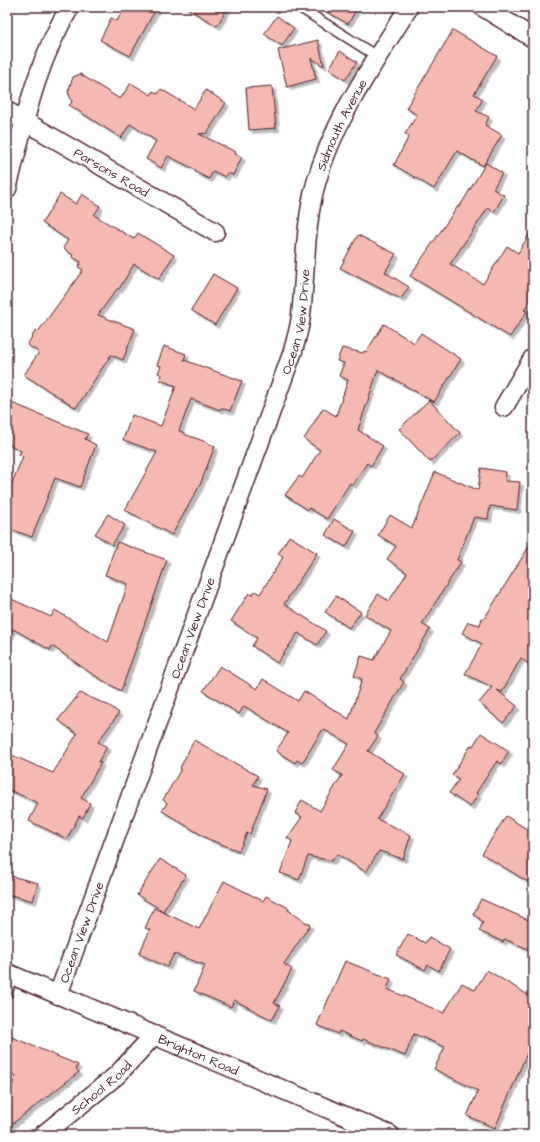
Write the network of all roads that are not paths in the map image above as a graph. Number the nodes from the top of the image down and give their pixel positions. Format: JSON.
{"nodes":[{"id":1,"x":70,"y":7,"type":"edge"},
{"id":2,"x":299,"y":7,"type":"edge"},
{"id":3,"x":409,"y":7,"type":"edge"},
{"id":4,"x":483,"y":7,"type":"edge"},
{"id":5,"x":533,"y":38,"type":"edge"},
{"id":6,"x":378,"y":57,"type":"junction"},
{"id":7,"x":7,"y":111,"type":"edge"},
{"id":8,"x":25,"y":122,"type":"junction"},
{"id":9,"x":7,"y":190,"type":"edge"},
{"id":10,"x":215,"y":232,"type":"dead end"},
{"id":11,"x":306,"y":256,"type":"joint"},
{"id":12,"x":533,"y":358,"type":"edge"},
{"id":13,"x":504,"y":407,"type":"dead end"},
{"id":14,"x":10,"y":974,"type":"edge"},
{"id":15,"x":7,"y":994,"type":"edge"},
{"id":16,"x":58,"y":995,"type":"junction"},
{"id":17,"x":154,"y":1035,"type":"junction"},
{"id":18,"x":43,"y":1135,"type":"edge"},
{"id":19,"x":390,"y":1135,"type":"edge"}],
"edges":[{"from":1,"to":8,"type":"street"},
{"from":2,"to":6,"type":"lane"},
{"from":3,"to":6,"type":"street","name":"Sidmouth Avenue"},
{"from":4,"to":5,"type":"street"},
{"from":6,"to":11,"type":"street","name":"Sidmouth Avenue"},
{"from":7,"to":8,"type":"street","name":"Parsons Road"},
{"from":8,"to":9,"type":"street"},
{"from":8,"to":10,"type":"street","name":"Parsons Road"},
{"from":11,"to":16,"type":"street","name":"Ocean View Drive"},
{"from":12,"to":13,"type":"street"},
{"from":14,"to":15,"type":"lane"},
{"from":14,"to":16,"type":"street","name":"Brighton Road"},
{"from":16,"to":17,"type":"street","name":"Brighton Road"},
{"from":17,"to":18,"type":"street","name":"School Road"},
{"from":17,"to":19,"type":"street","name":"Brighton Road"}]}
